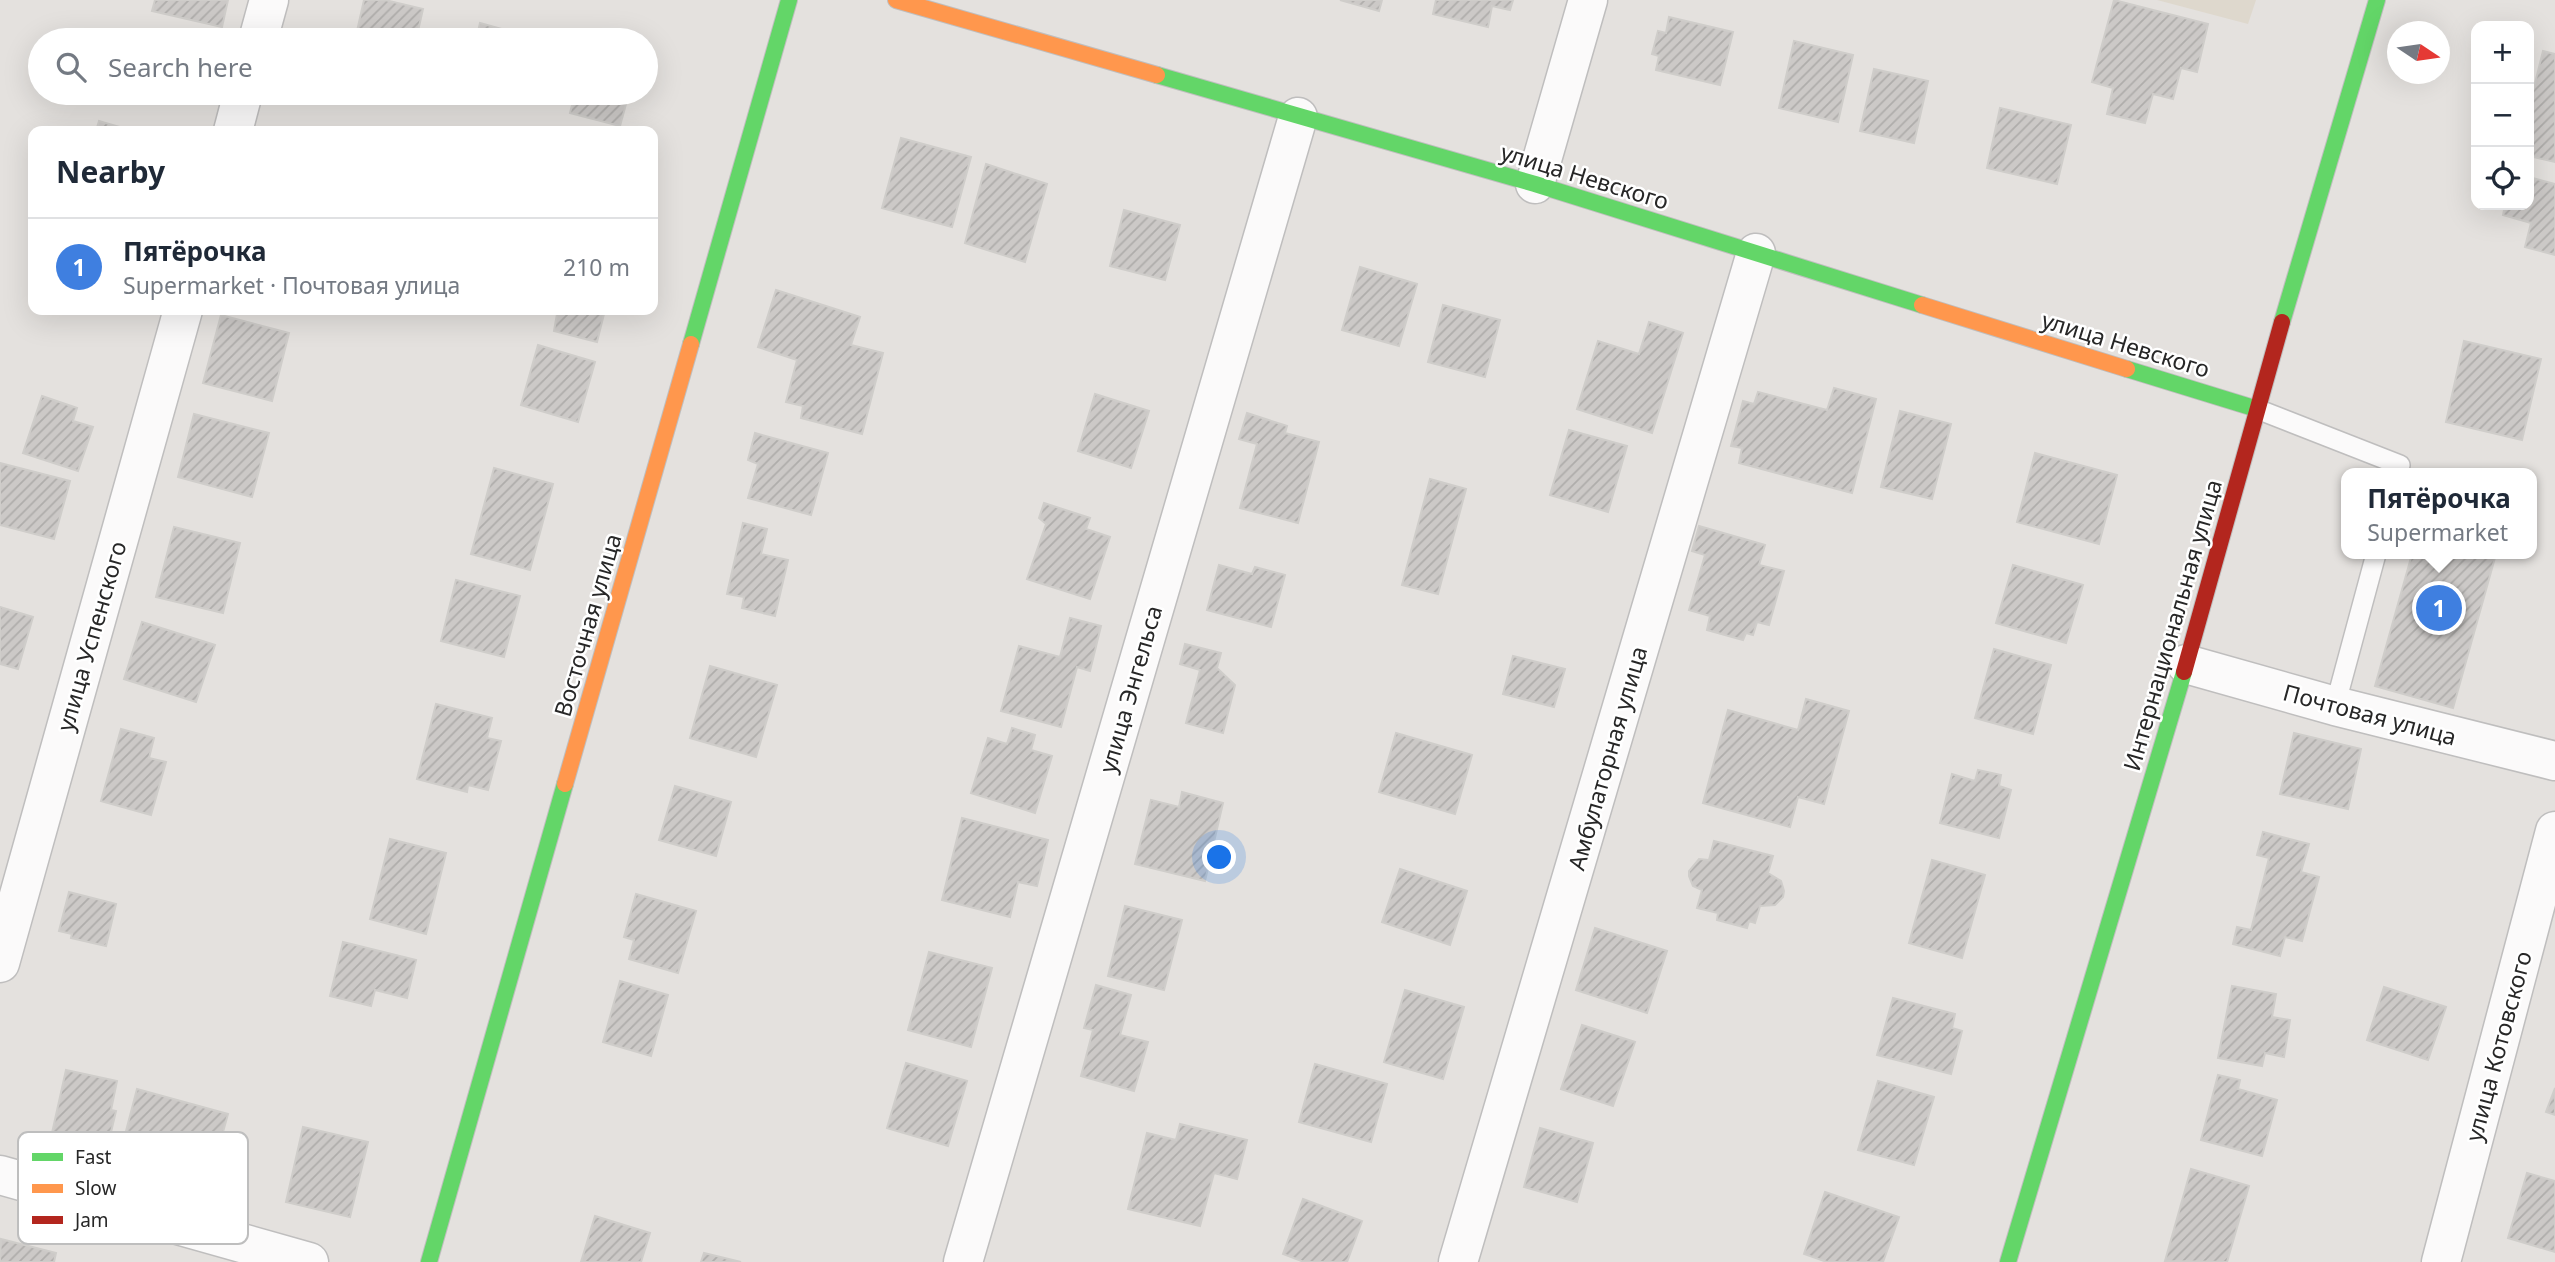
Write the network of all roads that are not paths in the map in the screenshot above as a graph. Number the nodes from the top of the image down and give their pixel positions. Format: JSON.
{"nodes":[{"id":1,"x":269,"y":0,"type":"edge"},
{"id":2,"x":789,"y":0,"type":"edge"},
{"id":3,"x":896,"y":0,"type":"edge"},
{"id":4,"x":1588,"y":0,"type":"edge"},
{"id":5,"x":2377,"y":0,"type":"edge"},
{"id":6,"x":261,"y":28,"type":"edge"},
{"id":7,"x":240,"y":105,"type":"edge"},
{"id":8,"x":1298,"y":117,"type":"junction"},
{"id":9,"x":234,"y":126,"type":"edge"},
{"id":10,"x":1535,"y":184,"type":"junction"},
{"id":11,"x":1756,"y":253,"type":"junction"},
{"id":12,"x":182,"y":315,"type":"edge"},
{"id":13,"x":2257,"y":409,"type":"junction"},
{"id":14,"x":2399,"y":468,"type":"edge"},
{"id":15,"x":2375,"y":559,"type":"edge"},
{"id":16,"x":2186,"y":664,"type":"junction"},
{"id":17,"x":2335,"y":706,"type":"junction"},
{"id":18,"x":2555,"y":761,"type":"edge"},
{"id":19,"x":2555,"y":831,"type":"edge"},
{"id":20,"x":0,"y":963,"type":"edge"},
{"id":21,"x":0,"y":1175,"type":"edge"},
{"id":22,"x":18,"y":1180,"type":"edge"},
{"id":23,"x":245,"y":1244,"type":"edge"},
{"id":24,"x":309,"y":1262,"type":"edge"},
{"id":25,"x":429,"y":1262,"type":"edge"},
{"id":26,"x":962,"y":1262,"type":"edge"},
{"id":27,"x":1458,"y":1262,"type":"edge"},
{"id":28,"x":2008,"y":1262,"type":"edge"},
{"id":29,"x":2441,"y":1262,"type":"edge"}],
"edges":[{"from":1,"to":6,"type":"street"},
{"from":2,"to":25,"type":"street","name":"Восточная улица"},
{"from":3,"to":8,"type":"street","name":"улица Невского"},
{"from":4,"to":10,"type":"street"},
{"from":5,"to":13,"type":"street","name":"Интернациональная улица"},
{"from":7,"to":9,"type":"street"},
{"from":8,"to":10,"type":"street","name":"улица Невского"},
{"from":8,"to":26,"type":"street","name":"улица Энгельса"},
{"from":10,"to":11,"type":"street","name":"улица Невского"},
{"from":11,"to":13,"type":"street","name":"улица Невского"},
{"from":11,"to":27,"type":"street","name":"Амбулаторная улица"},
{"from":12,"to":20,"type":"street","name":"улица Успенского"},
{"from":13,"to":14,"type":"lane"},
{"from":13,"to":16,"type":"street","name":"Интернациональная улица"},
{"from":15,"to":17,"type":"lane"},
{"from":16,"to":17,"type":"street","name":"Почтовая улица"},
{"from":16,"to":28,"type":"street","name":"Интернациональная улица"},
{"from":17,"to":18,"type":"street","name":"Почтовая улица"},
{"from":19,"to":29,"type":"street","name":"улица Котовского"},
{"from":21,"to":22,"type":"street"},
{"from":23,"to":24,"type":"street"}]}
